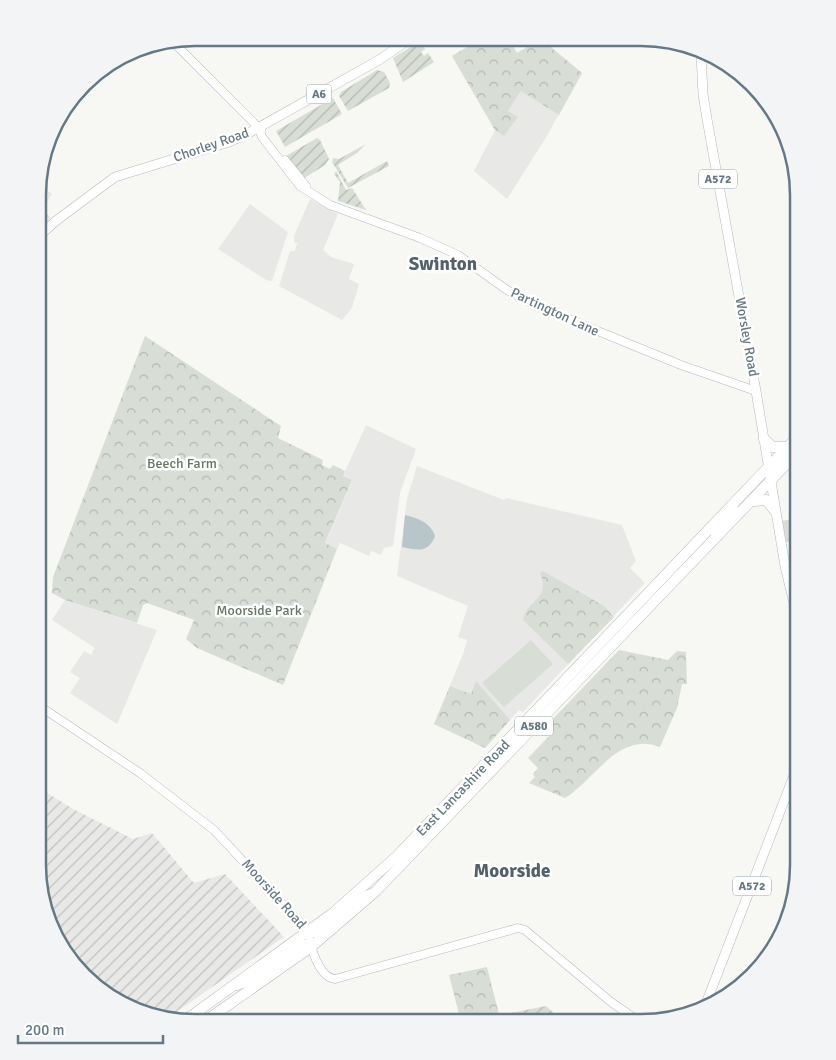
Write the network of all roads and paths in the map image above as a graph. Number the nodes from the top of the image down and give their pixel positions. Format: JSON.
{"nodes":[{"id":1,"x":399,"y":46,"type":"edge"},
{"id":2,"x":179,"y":48,"type":"edge"},
{"id":3,"x":701,"y":59,"type":"edge"},
{"id":4,"x":259,"y":128,"type":"junction"},
{"id":5,"x":46,"y":231,"type":"edge"},
{"id":6,"x":756,"y":390,"type":"junction"},
{"id":7,"x":764,"y":438,"type":"junction"},
{"id":8,"x":790,"y":446,"type":"edge"},
{"id":9,"x":790,"y":449,"type":"edge"},
{"id":10,"x":790,"y":461,"type":"edge"},
{"id":11,"x":768,"y":467,"type":"junction"},
{"id":12,"x":770,"y":482,"type":"junction"},
{"id":13,"x":754,"y":501,"type":"junction"},
{"id":14,"x":775,"y":511,"type":"junction"},
{"id":15,"x":700,"y":540,"type":"junction"},
{"id":16,"x":785,"y":566,"type":"junction"},
{"id":17,"x":789,"y":566,"type":"edge"},
{"id":18,"x":789,"y":584,"type":"edge"},
{"id":19,"x":46,"y":710,"type":"edge"},
{"id":20,"x":789,"y":788,"type":"edge"},
{"id":21,"x":376,"y":891,"type":"junction"},
{"id":22,"x":308,"y":931,"type":"junction"},
{"id":23,"x":311,"y":947,"type":"junction"},
{"id":24,"x":229,"y":988,"type":"junction"},
{"id":25,"x":708,"y":997,"type":"edge"},
{"id":26,"x":194,"y":1013,"type":"edge"},
{"id":27,"x":217,"y":1013,"type":"edge"},
{"id":28,"x":627,"y":1013,"type":"edge"}],
"edges":[{"from":1,"to":4,"type":"main road","name":"Chorley Road","number":"A6"},
{"from":2,"to":4,"type":"street","name":"Partington Lane"},
{"from":3,"to":6,"type":"main road","name":"Worsley Road","number":"A572"},
{"from":4,"to":5,"type":"main road","name":"Chorley Road","number":"A6"},
{"from":4,"to":6,"type":"street","name":"Partington Lane"},
{"from":6,"to":7,"type":"main road","name":"Worsley Road","number":"A572"},
{"from":7,"to":8,"type":"highway"},
{"from":7,"to":11,"type":"main road","name":"Worsley Road","number":"A572"},
{"from":9,"to":11,"type":"highway","name":"East Lancashire Road","number":"A580"},
{"from":10,"to":12,"type":"highway","name":"East Lancashire Road","number":"A580"},
{"from":11,"to":12,"type":"main road","name":"Worsley Road","number":"A572"},
{"from":11,"to":15,"type":"highway","name":"East Lancashire Road","number":"A580"},
{"from":12,"to":13,"type":"highway","name":"East Lancashire Road","number":"A580"},
{"from":12,"to":14,"type":"main road","name":"Worsley Road","number":"A572"},
{"from":12,"to":15,"type":"main road"},
{"from":13,"to":14,"type":"highway"},
{"from":13,"to":21,"type":"highway","name":"East Lancashire Road","number":"A580"},
{"from":14,"to":16,"type":"main road","name":"Worsley Road","number":"A572"},
{"from":15,"to":22,"type":"highway","name":"East Lancashire Road","number":"A580"},
{"from":16,"to":17,"type":"street"},
{"from":16,"to":18,"type":"main road","name":"Worsley Road","number":"A572"},
{"from":19,"to":22,"type":"street","name":"Moorside Road"},
{"from":20,"to":25,"type":"main road","number":"A572"},
{"from":21,"to":22,"type":"street"},
{"from":21,"to":23,"type":"highway","name":"East Lancashire Road","number":"A580"},
{"from":22,"to":23,"type":"street","name":"Moorside Road"},
{"from":22,"to":24,"type":"highway","name":"East Lancashire Road","number":"A580"},
{"from":23,"to":24,"type":"street"},
{"from":23,"to":27,"type":"highway","name":"East Lancashire Road","number":"A580"},
{"from":23,"to":28,"type":"street","name":"Moorside Road"},
{"from":24,"to":26,"type":"highway","name":"East Lancashire Road","number":"A580"}]}
